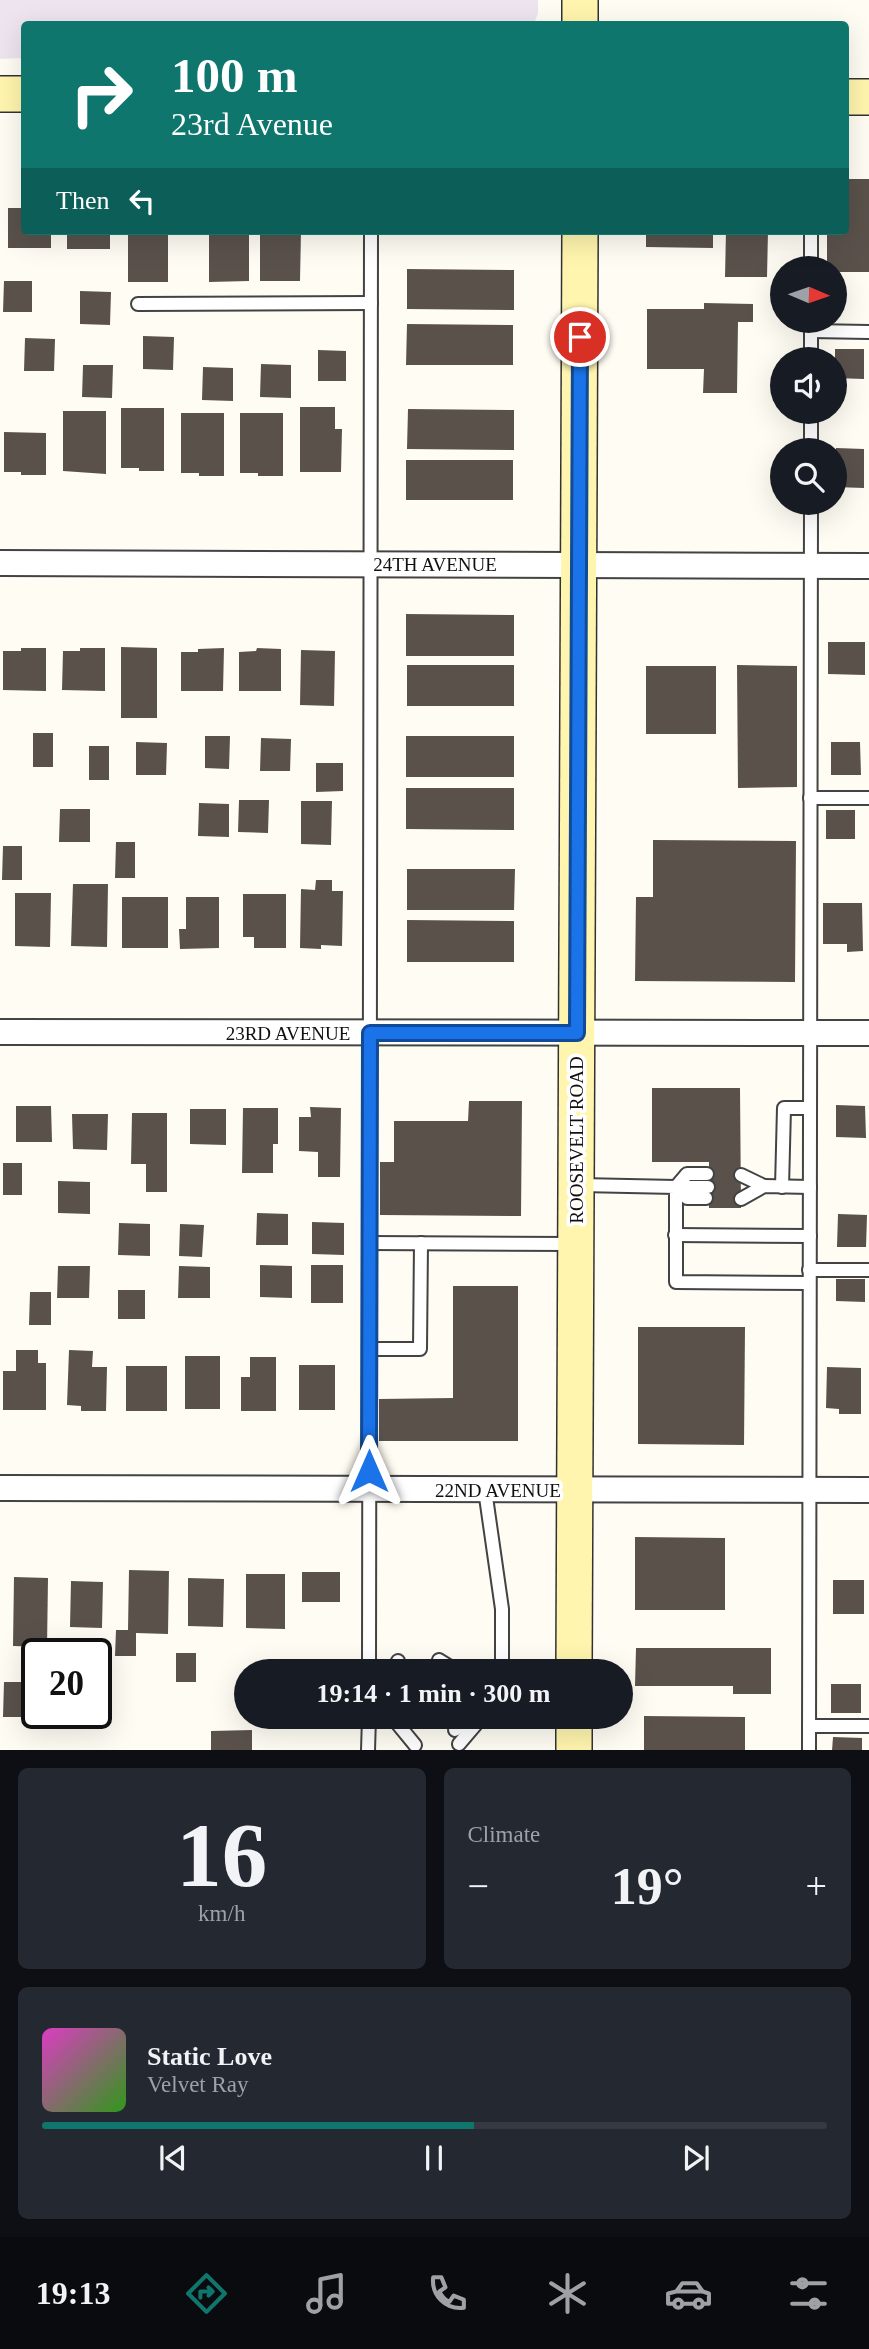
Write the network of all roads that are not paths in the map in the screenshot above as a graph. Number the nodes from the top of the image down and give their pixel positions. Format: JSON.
{"nodes":[{"id":1,"x":580,"y":0,"type":"edge"},
{"id":2,"x":580,"y":21,"type":"edge"},
{"id":3,"x":0,"y":94,"type":"edge"},
{"id":4,"x":21,"y":94,"type":"edge"},
{"id":5,"x":849,"y":97,"type":"edge"},
{"id":6,"x":869,"y":97,"type":"edge"},
{"id":7,"x":371,"y":235,"type":"edge"},
{"id":8,"x":580,"y":235,"type":"edge"},
{"id":9,"x":811,"y":235,"type":"edge"},
{"id":10,"x":811,"y":256,"type":"edge"},
{"id":11,"x":371,"y":303,"type":"junction"},
{"id":12,"x":138,"y":304,"type":"dead end"},
{"id":13,"x":847,"y":330,"type":"edge"},
{"id":14,"x":869,"y":332,"type":"edge"},
{"id":15,"x":811,"y":515,"type":"edge"},
{"id":16,"x":0,"y":563,"type":"edge"},
{"id":17,"x":370,"y":564,"type":"junction"},
{"id":18,"x":579,"y":565,"type":"junction"},
{"id":19,"x":811,"y":566,"type":"junction"},
{"id":20,"x":869,"y":566,"type":"edge"},
{"id":21,"x":810,"y":797,"type":"junction"},
{"id":22,"x":869,"y":798,"type":"edge"},
{"id":23,"x":0,"y":1032,"type":"edge"},
{"id":24,"x":370,"y":1033,"type":"junction"},
{"id":25,"x":577,"y":1033,"type":"junction"},
{"id":26,"x":810,"y":1033,"type":"junction"},
{"id":27,"x":869,"y":1033,"type":"edge"},
{"id":28,"x":810,"y":1108,"type":"junction"},
{"id":29,"x":576,"y":1185,"type":"junction"},
{"id":30,"x":764,"y":1186,"type":"junction"},
{"id":31,"x":676,"y":1187,"type":"junction"},
{"id":32,"x":782,"y":1187,"type":"junction"},
{"id":33,"x":810,"y":1187,"type":"junction"},
{"id":34,"x":676,"y":1235,"type":"junction"},
{"id":35,"x":810,"y":1237,"type":"junction"},
{"id":36,"x":369,"y":1243,"type":"junction"},
{"id":37,"x":421,"y":1243,"type":"junction"},
{"id":38,"x":576,"y":1244,"type":"junction"},
{"id":39,"x":869,"y":1270,"type":"edge"},
{"id":40,"x":809,"y":1276,"type":"junction"},
{"id":41,"x":369,"y":1349,"type":"junction"},
{"id":42,"x":0,"y":1489,"type":"edge"},
{"id":43,"x":368,"y":1489,"type":"junction"},
{"id":44,"x":485,"y":1490,"type":"junction"},
{"id":45,"x":575,"y":1490,"type":"junction"},
{"id":46,"x":809,"y":1490,"type":"junction"},
{"id":47,"x":869,"y":1490,"type":"edge"},
{"id":48,"x":369,"y":1659,"type":"edge"},
{"id":49,"x":502,"y":1659,"type":"edge"},
{"id":50,"x":574,"y":1659,"type":"edge"},
{"id":51,"x":809,"y":1726,"type":"junction"},
{"id":52,"x":869,"y":1726,"type":"edge"},
{"id":53,"x":369,"y":1729,"type":"edge"},
{"id":54,"x":402,"y":1729,"type":"edge"},
{"id":55,"x":472,"y":1729,"type":"edge"},
{"id":56,"x":574,"y":1729,"type":"edge"},
{"id":57,"x":459,"y":1744,"type":"dead end"},
{"id":58,"x":415,"y":1745,"type":"dead end"},
{"id":59,"x":368,"y":1750,"type":"edge"},
{"id":60,"x":574,"y":1750,"type":"edge"},
{"id":61,"x":809,"y":1750,"type":"edge"}],
"edges":[{"from":1,"to":2,"type":"main road"},
{"from":3,"to":4,"type":"main road"},
{"from":5,"to":6,"type":"main road"},
{"from":7,"to":11,"type":"lane"},
{"from":8,"to":18,"type":"main road","name":"ROOSEVELT ROAD"},
{"from":9,"to":10,"type":"lane"},
{"from":11,"to":12,"type":"lane"},
{"from":11,"to":17,"type":"lane"},
{"from":13,"to":14,"type":"lane"},
{"from":15,"to":19,"type":"lane"},
{"from":16,"to":17,"type":"street","name":"24TH AVENUE"},
{"from":17,"to":18,"type":"street","name":"24TH AVENUE"},
{"from":17,"to":24,"type":"lane"},
{"from":18,"to":19,"type":"street","name":"24TH AVENUE"},
{"from":18,"to":25,"type":"main road","name":"ROOSEVELT ROAD"},
{"from":19,"to":20,"type":"street","name":"24TH AVENUE"},
{"from":19,"to":21,"type":"lane"},
{"from":21,"to":22,"type":"lane"},
{"from":21,"to":26,"type":"lane"},
{"from":23,"to":24,"type":"street","name":"23RD AVENUE"},
{"from":24,"to":25,"type":"street","name":"23RD AVENUE"},
{"from":24,"to":36,"type":"lane"},
{"from":25,"to":26,"type":"street","name":"23RD AVENUE"},
{"from":25,"to":29,"type":"main road","name":"ROOSEVELT ROAD"},
{"from":26,"to":27,"type":"street","name":"23RD AVENUE"},
{"from":26,"to":28,"type":"lane"},
{"from":28,"to":32,"type":"lane"},
{"from":28,"to":33,"type":"lane"},
{"from":29,"to":31,"type":"lane"},
{"from":29,"to":38,"type":"main road","name":"ROOSEVELT ROAD"},
{"from":30,"to":30,"type":"lane"},
{"from":30,"to":32,"type":"lane"},
{"from":31,"to":31,"type":"lane"},
{"from":31,"to":34,"type":"lane"},
{"from":32,"to":33,"type":"lane"},
{"from":33,"to":35,"type":"lane"},
{"from":34,"to":35,"type":"lane"},
{"from":34,"to":40,"type":"lane"},
{"from":35,"to":40,"type":"lane"},
{"from":36,"to":37,"type":"lane"},
{"from":36,"to":41,"type":"lane"},
{"from":37,"to":38,"type":"lane"},
{"from":37,"to":41,"type":"lane"},
{"from":38,"to":45,"type":"main road","name":"ROOSEVELT ROAD"},
{"from":39,"to":40,"type":"lane"},
{"from":40,"to":46,"type":"lane"},
{"from":41,"to":43,"type":"lane"},
{"from":42,"to":43,"type":"street","name":"22ND AVENUE"},
{"from":43,"to":44,"type":"street","name":"22ND AVENUE"},
{"from":43,"to":48,"type":"lane"},
{"from":44,"to":45,"type":"street","name":"22ND AVENUE"},
{"from":44,"to":49,"type":"lane"},
{"from":45,"to":46,"type":"street","name":"22ND AVENUE"},
{"from":45,"to":50,"type":"main road","name":"ROOSEVELT ROAD"},
{"from":46,"to":47,"type":"street","name":"22ND AVENUE"},
{"from":46,"to":51,"type":"lane"},
{"from":51,"to":52,"type":"lane"},
{"from":51,"to":61,"type":"lane"},
{"from":53,"to":59,"type":"lane"},
{"from":54,"to":58,"type":"lane"},
{"from":55,"to":57,"type":"lane"},
{"from":56,"to":60,"type":"main road"}]}
